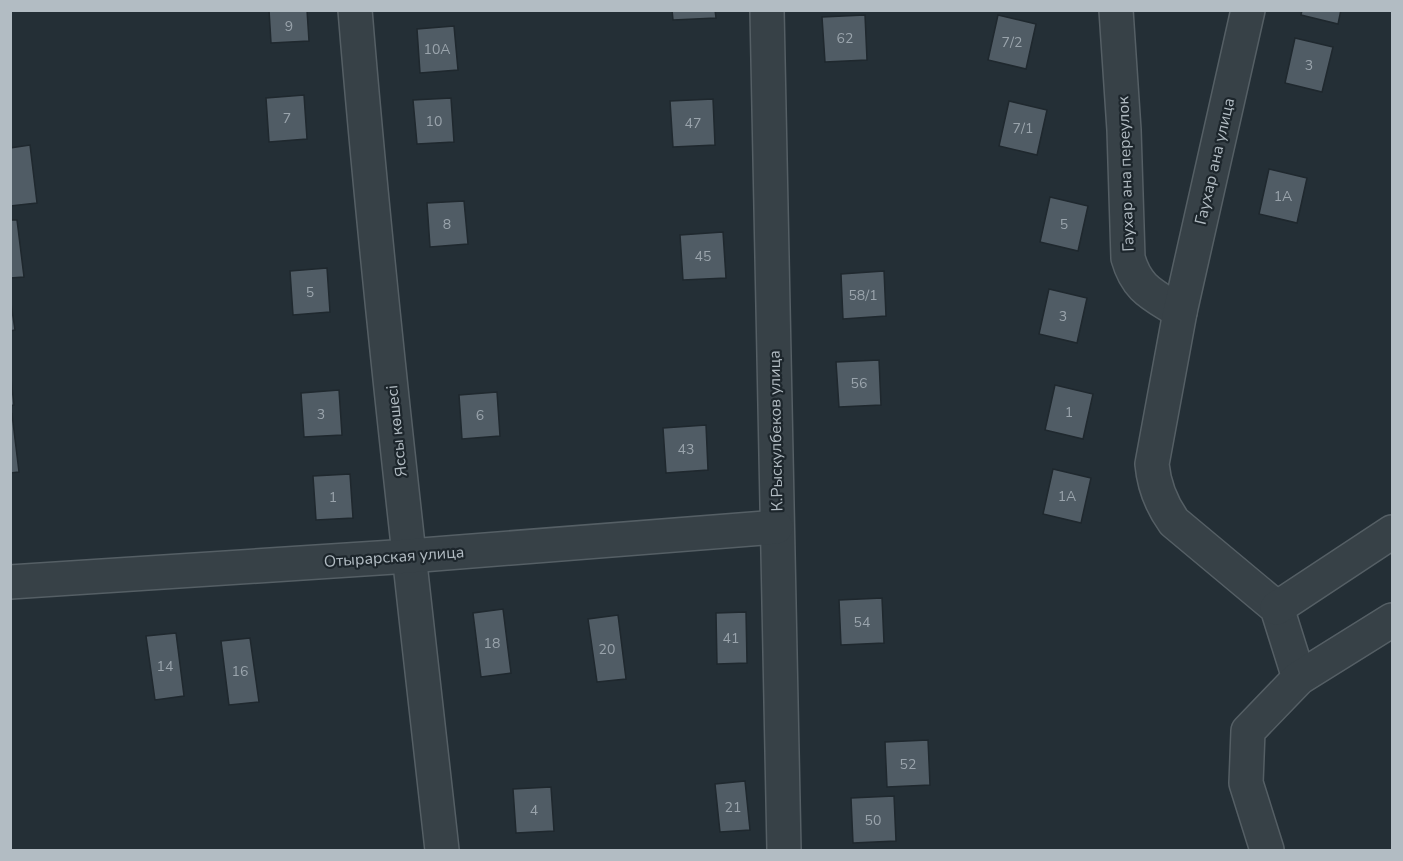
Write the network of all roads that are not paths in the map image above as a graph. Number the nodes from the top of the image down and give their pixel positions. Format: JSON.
{"nodes":[{"id":1,"x":355,"y":10,"type":"edge"},
{"id":2,"x":767,"y":10,"type":"edge"},
{"id":3,"x":1116,"y":10,"type":"edge"},
{"id":4,"x":1248,"y":10,"type":"edge"},
{"id":5,"x":1180,"y":312,"type":"junction"},
{"id":6,"x":776,"y":527,"type":"junction"},
{"id":7,"x":1392,"y":532,"type":"edge"},
{"id":8,"x":409,"y":556,"type":"junction"},
{"id":9,"x":10,"y":582,"type":"edge"},
{"id":10,"x":1277,"y":608,"type":"junction"},
{"id":11,"x":1392,"y":620,"type":"edge"},
{"id":12,"x":1299,"y":678,"type":"junction"},
{"id":13,"x":442,"y":850,"type":"edge"},
{"id":14,"x":784,"y":850,"type":"edge"},
{"id":15,"x":1267,"y":850,"type":"edge"}],
"edges":[{"from":1,"to":8,"type":"street","name":"Яссы көшесі"},
{"from":2,"to":6,"type":"street","name":"К.Рыскулбеков улица"},
{"from":3,"to":5,"type":"street","name":"Гаухар ана переулок"},
{"from":4,"to":5,"type":"street","name":"Гаухар ана улица"},
{"from":5,"to":10,"type":"street","name":"Гаухар ана улица"},
{"from":6,"to":8,"type":"street","name":"Отырарская улица"},
{"from":6,"to":14,"type":"street","name":"К.Рыскулбеков улица"},
{"from":7,"to":10,"type":"street"},
{"from":8,"to":9,"type":"street","name":"Отырарская улица"},
{"from":8,"to":13,"type":"street","name":"Яссы көшесі"},
{"from":10,"to":12,"type":"street"},
{"from":11,"to":12,"type":"street"},
{"from":12,"to":15,"type":"street"}]}
